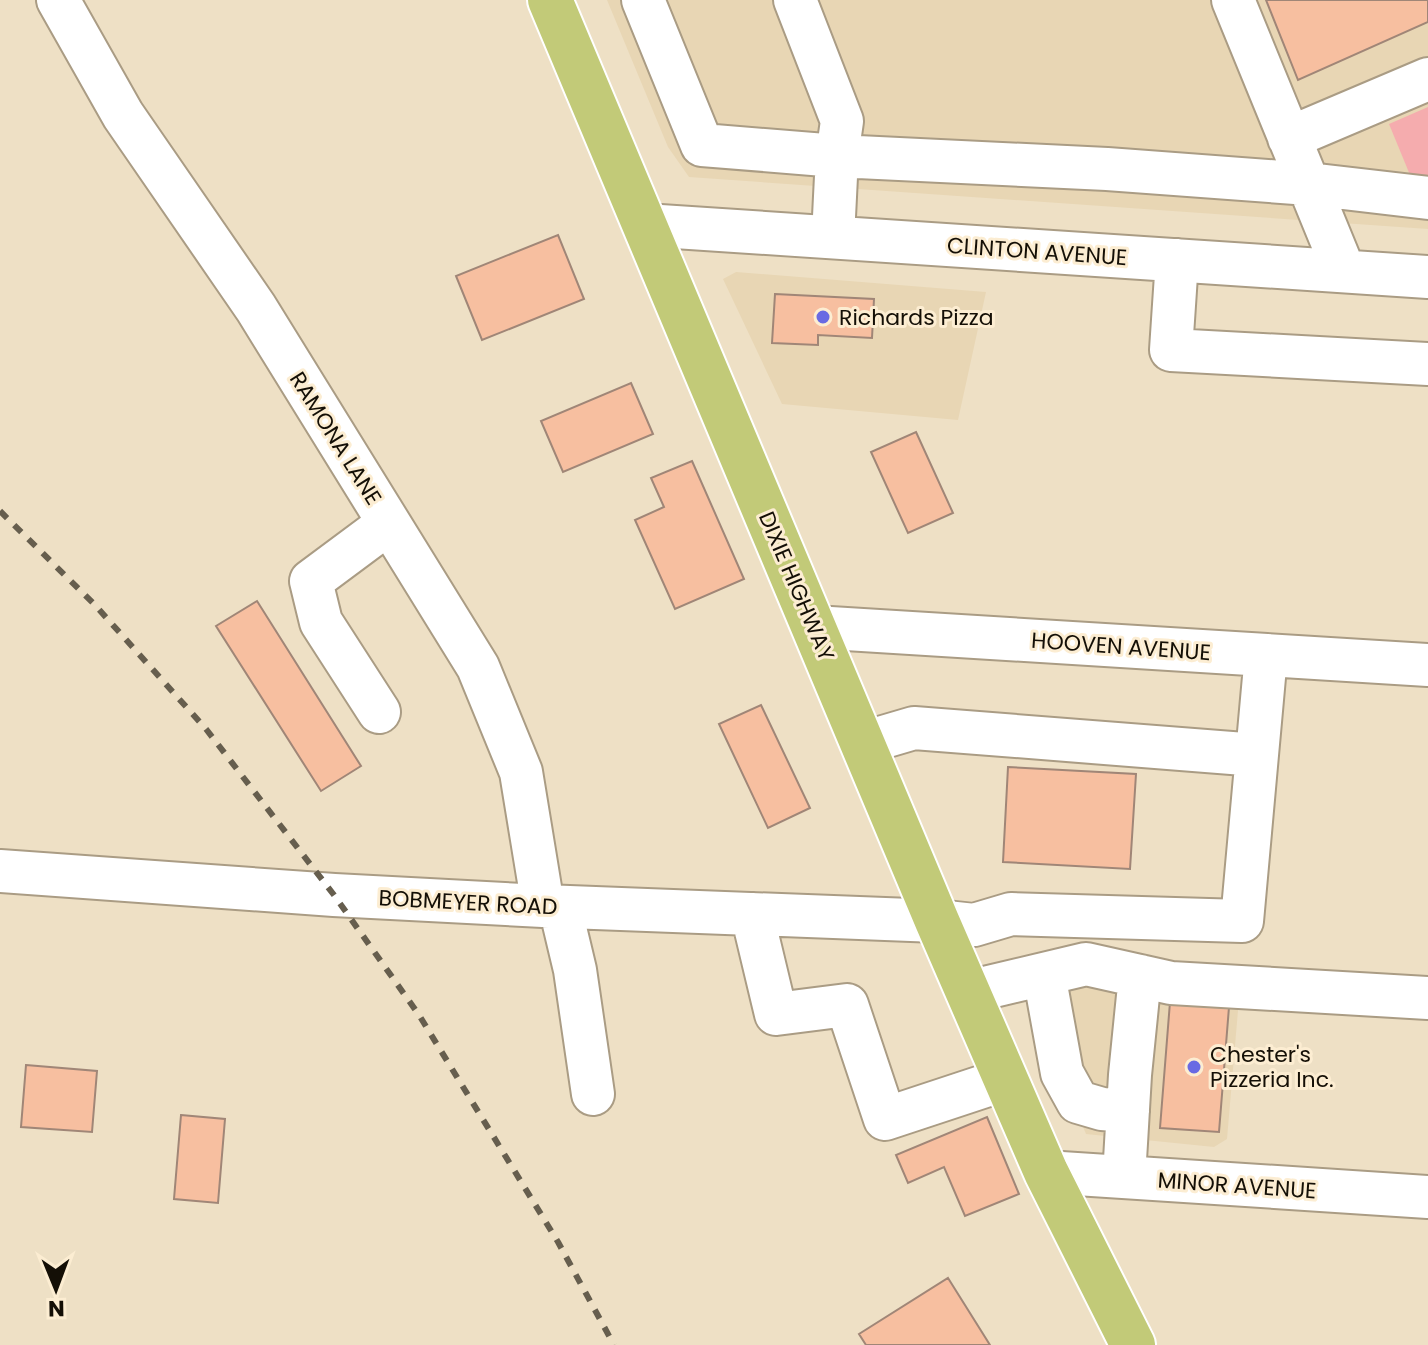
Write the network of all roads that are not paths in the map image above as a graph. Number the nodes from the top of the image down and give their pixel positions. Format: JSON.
{"nodes":[{"id":1,"x":58,"y":0,"type":"edge"},
{"id":2,"x":550,"y":0,"type":"edge"},
{"id":3,"x":643,"y":0,"type":"edge"},
{"id":4,"x":795,"y":0,"type":"edge"},
{"id":5,"x":1233,"y":0,"type":"edge"},
{"id":6,"x":1428,"y":79,"type":"edge"},
{"id":7,"x":1289,"y":138,"type":"junction"},
{"id":8,"x":837,"y":156,"type":"junction"},
{"id":9,"x":1309,"y":184,"type":"junction"},
{"id":10,"x":1428,"y":198,"type":"edge"},
{"id":11,"x":645,"y":225,"type":"junction"},
{"id":12,"x":833,"y":237,"type":"junction"},
{"id":13,"x":1177,"y":260,"type":"junction"},
{"id":14,"x":1344,"y":271,"type":"junction"},
{"id":15,"x":1428,"y":277,"type":"edge"},
{"id":16,"x":1428,"y":364,"type":"edge"},
{"id":17,"x":389,"y":523,"type":"junction"},
{"id":18,"x":814,"y":627,"type":"junction"},
{"id":19,"x":1266,"y":655,"type":"junction"},
{"id":20,"x":1428,"y":665,"type":"edge"},
{"id":21,"x":379,"y":712,"type":"dead end"},
{"id":22,"x":863,"y":743,"type":"junction"},
{"id":23,"x":1257,"y":755,"type":"junction"},
{"id":24,"x":0,"y":871,"type":"edge"},
{"id":25,"x":552,"y":906,"type":"junction"},
{"id":26,"x":752,"y":914,"type":"junction"},
{"id":27,"x":937,"y":921,"type":"junction"},
{"id":28,"x":1044,"y":974,"type":"junction"},
{"id":29,"x":1140,"y":976,"type":"junction"},
{"id":30,"x":968,"y":992,"type":"junction"},
{"id":31,"x":1428,"y":998,"type":"edge"},
{"id":32,"x":1006,"y":1079,"type":"junction"},
{"id":33,"x":593,"y":1094,"type":"dead end"},
{"id":34,"x":1128,"y":1111,"type":"junction"},
{"id":35,"x":1046,"y":1172,"type":"junction"},
{"id":36,"x":1124,"y":1177,"type":"junction"},
{"id":37,"x":1428,"y":1197,"type":"edge"},
{"id":38,"x":1102,"y":1345,"type":"edge"},
{"id":39,"x":1133,"y":1345,"type":"edge"}],
"edges":[{"from":1,"to":17,"type":"street","name":"RAMONA LANE"},
{"from":2,"to":11,"type":"main road","name":"DIXIE HIGHWAY"},
{"from":3,"to":8,"type":"street"},
{"from":4,"to":8,"type":"street"},
{"from":5,"to":7,"type":"street"},
{"from":6,"to":7,"type":"street"},
{"from":7,"to":9,"type":"street"},
{"from":8,"to":9,"type":"street"},
{"from":8,"to":12,"type":"street"},
{"from":9,"to":10,"type":"street"},
{"from":9,"to":14,"type":"street"},
{"from":11,"to":12,"type":"street","name":"CLINTON AVENUE"},
{"from":11,"to":18,"type":"main road","name":"DIXIE HIGHWAY"},
{"from":12,"to":13,"type":"street","name":"CLINTON AVENUE"},
{"from":13,"to":14,"type":"street","name":"CLINTON AVENUE"},
{"from":13,"to":16,"type":"street"},
{"from":14,"to":15,"type":"street","name":"CLINTON AVENUE"},
{"from":17,"to":21,"type":"street"},
{"from":17,"to":25,"type":"street","name":"RAMONA LANE"},
{"from":18,"to":19,"type":"street","name":"HOOVEN AVENUE"},
{"from":18,"to":22,"type":"main road","name":"DIXIE HIGHWAY"},
{"from":19,"to":20,"type":"street","name":"HOOVEN AVENUE"},
{"from":19,"to":23,"type":"street"},
{"from":22,"to":23,"type":"street"},
{"from":22,"to":27,"type":"main road","name":"DIXIE HIGHWAY"},
{"from":23,"to":27,"type":"street","name":"BOBMEYER ROAD"},
{"from":24,"to":25,"type":"street","name":"BOBMEYER ROAD"},
{"from":25,"to":26,"type":"street","name":"BOBMEYER ROAD"},
{"from":25,"to":33,"type":"street","name":"RAMONA LANE"},
{"from":26,"to":27,"type":"street","name":"BOBMEYER ROAD"},
{"from":26,"to":32,"type":"street"},
{"from":27,"to":30,"type":"main road","name":"DIXIE HIGHWAY"},
{"from":28,"to":29,"type":"street"},
{"from":28,"to":30,"type":"street"},
{"from":28,"to":34,"type":"street"},
{"from":29,"to":31,"type":"street"},
{"from":29,"to":34,"type":"street"},
{"from":30,"to":32,"type":"main road","name":"DIXIE HIGHWAY"},
{"from":32,"to":35,"type":"main road","name":"DIXIE HIGHWAY"},
{"from":34,"to":36,"type":"street"},
{"from":35,"to":36,"type":"street","name":"MINOR AVENUE"},
{"from":35,"to":38,"type":"main road","name":"DIXIE HIGHWAY"},
{"from":35,"to":39,"type":"main road","name":"DIXIE HIGHWAY"},
{"from":36,"to":37,"type":"street","name":"MINOR AVENUE"}]}
